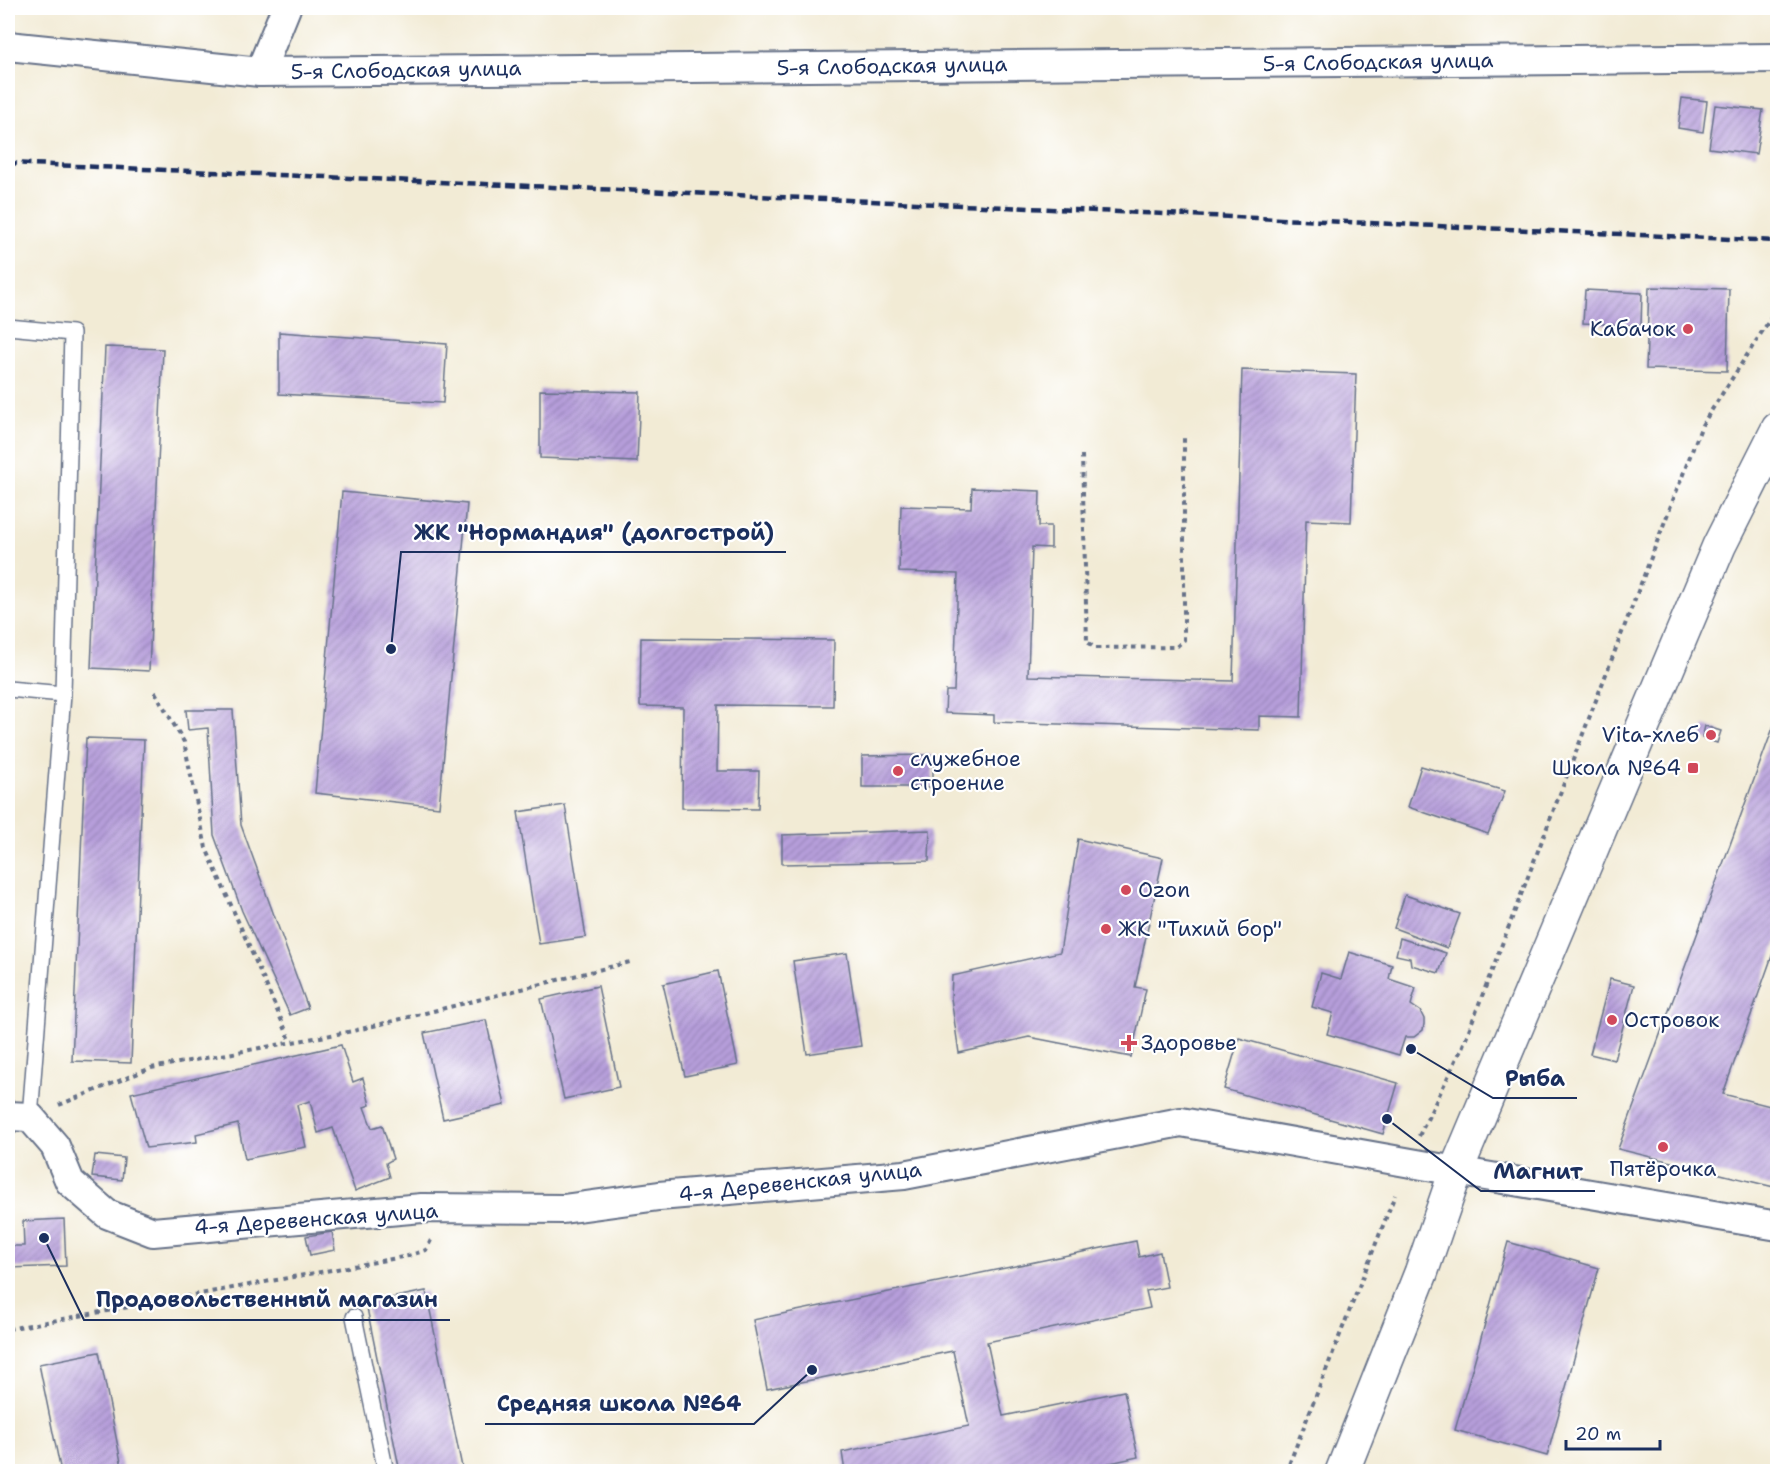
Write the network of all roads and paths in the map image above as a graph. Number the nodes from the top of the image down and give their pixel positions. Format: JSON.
{"nodes":[{"id":1,"x":286,"y":8,"type":"edge"},
{"id":2,"x":8,"y":46,"type":"edge"},
{"id":3,"x":1778,"y":58,"type":"edge"},
{"id":4,"x":260,"y":72,"type":"junction"},
{"id":5,"x":1778,"y":307,"type":"edge"},
{"id":6,"x":8,"y":327,"type":"edge"},
{"id":7,"x":1778,"y":429,"type":"edge"},
{"id":8,"x":1184,"y":438,"type":"dead end"},
{"id":9,"x":1082,"y":455,"type":"dead end"},
{"id":10,"x":1770,"y":463,"type":"edge"},
{"id":11,"x":8,"y":689,"type":"edge"},
{"id":12,"x":155,"y":692,"type":"dead end"},
{"id":13,"x":63,"y":694,"type":"junction"},
{"id":14,"x":630,"y":962,"type":"dead end"},
{"id":15,"x":291,"y":1042,"type":"junction"},
{"id":16,"x":19,"y":1116,"type":"edge"},
{"id":17,"x":1414,"y":1144,"type":"dead end"},
{"id":18,"x":1456,"y":1172,"type":"junction"},
{"id":19,"x":1395,"y":1195,"type":"dead end"},
{"id":20,"x":442,"y":1209,"type":"junction"},
{"id":21,"x":1778,"y":1226,"type":"edge"},
{"id":22,"x":354,"y":1317,"type":"dead end"},
{"id":23,"x":8,"y":1329,"type":"edge"},
{"id":24,"x":386,"y":1472,"type":"edge"},
{"id":25,"x":1286,"y":1472,"type":"edge"},
{"id":26,"x":1342,"y":1472,"type":"edge"}],
"edges":[{"from":1,"to":4,"type":"street"},
{"from":2,"to":4,"type":"street","name":"5-я Слободская улица"},
{"from":3,"to":4,"type":"street","name":"5-я Слободская улица"},
{"from":5,"to":17,"type":"path"},
{"from":6,"to":13,"type":"lane"},
{"from":7,"to":10,"type":"street"},
{"from":8,"to":9,"type":"path"},
{"from":10,"to":18,"type":"street"},
{"from":11,"to":13,"type":"lane"},
{"from":12,"to":15,"type":"path"},
{"from":13,"to":16,"type":"lane"},
{"from":14,"to":15,"type":"path"},
{"from":15,"to":16,"type":"path"},
{"from":16,"to":20,"type":"street","name":"4-я Деревенская улица"},
{"from":18,"to":20,"type":"street","name":"4-я Деревенская улица"},
{"from":18,"to":21,"type":"street","name":"4-я Деревенская улица"},
{"from":18,"to":26,"type":"street"},
{"from":19,"to":25,"type":"path"},
{"from":20,"to":23,"type":"path"},
{"from":22,"to":24,"type":"lane"}]}
